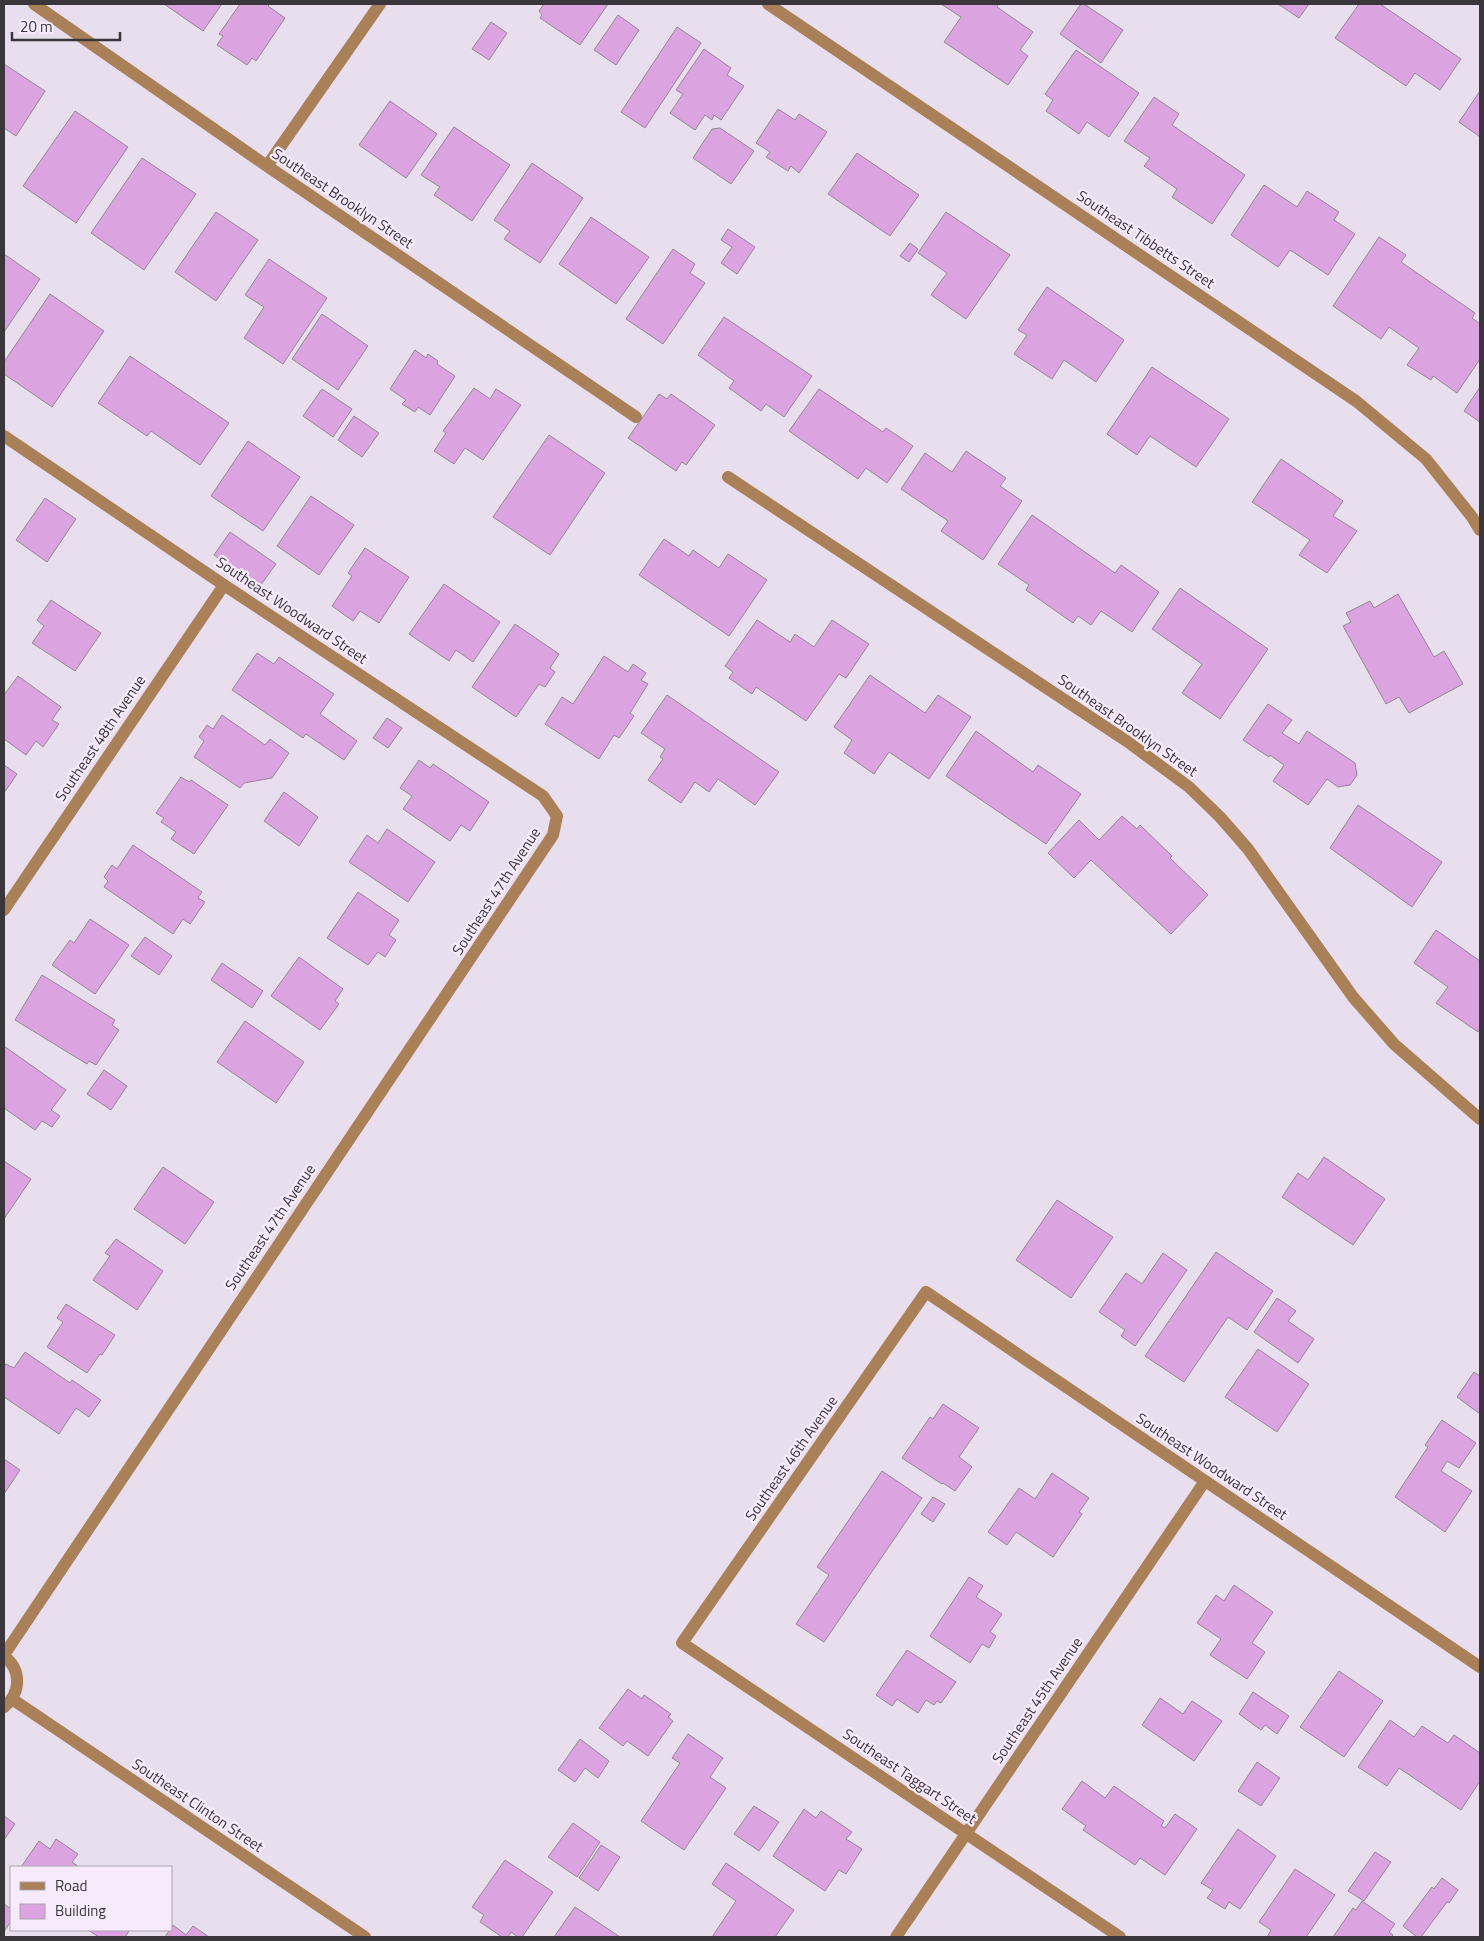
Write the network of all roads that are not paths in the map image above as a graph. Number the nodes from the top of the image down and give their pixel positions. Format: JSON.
{"nodes":[{"id":1,"x":34,"y":4,"type":"edge"},
{"id":2,"x":380,"y":4,"type":"edge"},
{"id":3,"x":768,"y":4,"type":"edge"},
{"id":4,"x":267,"y":166,"type":"junction"},
{"id":5,"x":636,"y":417,"type":"dead end"},
{"id":6,"x":4,"y":436,"type":"edge"},
{"id":7,"x":728,"y":478,"type":"dead end"},
{"id":8,"x":1480,"y":530,"type":"edge"},
{"id":9,"x":224,"y":585,"type":"junction"},
{"id":10,"x":557,"y":816,"type":"joint"},
{"id":11,"x":4,"y":910,"type":"edge"},
{"id":12,"x":1480,"y":1119,"type":"edge"},
{"id":13,"x":926,"y":1292,"type":"joint"},
{"id":14,"x":1205,"y":1481,"type":"junction"},
{"id":15,"x":682,"y":1643,"type":"joint"},
{"id":16,"x":4,"y":1655,"type":"edge"},
{"id":17,"x":1480,"y":1667,"type":"edge"},
{"id":18,"x":8,"y":1703,"type":"edge"},
{"id":19,"x":967,"y":1833,"type":"junction"},
{"id":20,"x":365,"y":1937,"type":"edge"},
{"id":21,"x":896,"y":1937,"type":"edge"},
{"id":22,"x":1120,"y":1937,"type":"edge"}],
"edges":[{"from":1,"to":4,"type":"street","name":"Southeast Brooklyn Street"},
{"from":2,"to":4,"type":"street"},
{"from":3,"to":8,"type":"street","name":"Southeast Tibbetts Street"},
{"from":4,"to":5,"type":"street","name":"Southeast Brooklyn Street"},
{"from":6,"to":9,"type":"street","name":"Southeast Woodward Street"},
{"from":7,"to":12,"type":"street","name":"Southeast Brooklyn Street"},
{"from":9,"to":10,"type":"street","name":"Southeast Woodward Street"},
{"from":9,"to":11,"type":"street","name":"Southeast 48th Avenue"},
{"from":10,"to":16,"type":"street","name":"Southeast 47th Avenue"},
{"from":13,"to":14,"type":"street","name":"Southeast Woodward Street"},
{"from":13,"to":15,"type":"street","name":"Southeast 46th Avenue"},
{"from":14,"to":17,"type":"street","name":"Southeast Woodward Street"},
{"from":14,"to":19,"type":"street","name":"Southeast 45th Avenue"},
{"from":15,"to":19,"type":"street","name":"Southeast Taggart Street"},
{"from":16,"to":18,"type":"street","name":"Southeast Clinton Street"},
{"from":18,"to":20,"type":"street","name":"Southeast Clinton Street"},
{"from":19,"to":21,"type":"street","name":"Southeast 45th Avenue"},
{"from":19,"to":22,"type":"street","name":"Southeast Taggart Street"}]}
